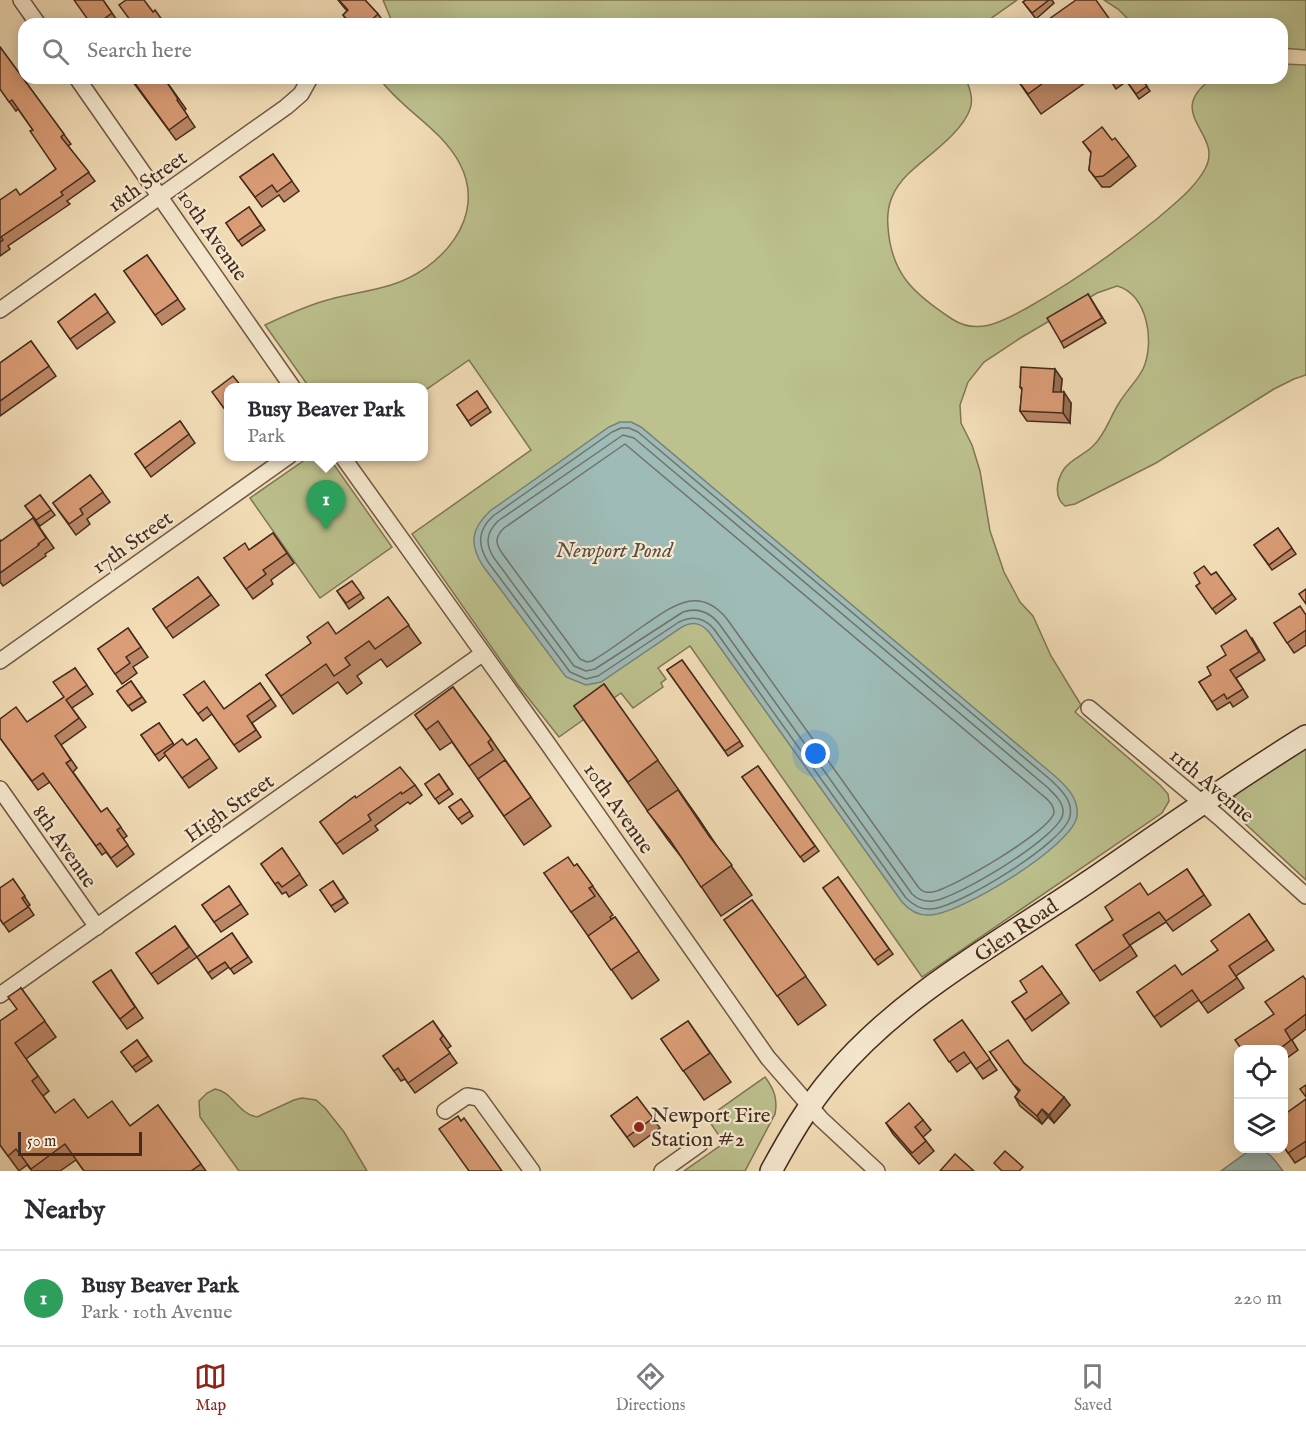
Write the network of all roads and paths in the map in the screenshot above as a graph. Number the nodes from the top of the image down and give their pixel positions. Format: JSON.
{"nodes":[{"id":1,"x":21,"y":0,"type":"edge"},
{"id":2,"x":34,"y":18,"type":"edge"},
{"id":3,"x":81,"y":84,"type":"edge"},
{"id":4,"x":307,"y":84,"type":"edge"},
{"id":5,"x":161,"y":197,"type":"junction"},
{"id":6,"x":0,"y":310,"type":"edge"},
{"id":7,"x":290,"y":383,"type":"edge"},
{"id":8,"x":282,"y":461,"type":"edge"},
{"id":9,"x":346,"y":461,"type":"edge"},
{"id":10,"x":482,"y":654,"type":"junction"},
{"id":11,"x":0,"y":661,"type":"edge"},
{"id":12,"x":1089,"y":708,"type":"dead end"},
{"id":13,"x":1306,"y":736,"type":"edge"},
{"id":14,"x":0,"y":789,"type":"edge"},
{"id":15,"x":1204,"y":804,"type":"junction"},
{"id":16,"x":1306,"y":896,"type":"edge"},
{"id":17,"x":96,"y":927,"type":"junction"},
{"id":18,"x":0,"y":995,"type":"edge"},
{"id":19,"x":810,"y":1106,"type":"junction"},
{"id":20,"x":445,"y":1111,"type":"dead end"},
{"id":21,"x":700,"y":1144,"type":"dead end"},
{"id":22,"x":532,"y":1171,"type":"edge"},
{"id":23,"x":662,"y":1171,"type":"edge"},
{"id":24,"x":771,"y":1171,"type":"edge"},
{"id":25,"x":877,"y":1171,"type":"edge"}],
"edges":[{"from":1,"to":2,"type":"street"},
{"from":3,"to":5,"type":"street","name":"10th Avenue"},
{"from":4,"to":5,"type":"street","name":"18th Street"},
{"from":5,"to":6,"type":"street","name":"18th Street"},
{"from":5,"to":7,"type":"street","name":"10th Avenue"},
{"from":8,"to":11,"type":"street","name":"17th Street"},
{"from":9,"to":10,"type":"street","name":"10th Avenue"},
{"from":10,"to":17,"type":"street","name":"High Street"},
{"from":10,"to":19,"type":"street","name":"10th Avenue"},
{"from":12,"to":15,"type":"street","name":"11th Avenue"},
{"from":13,"to":15,"type":"street","name":"Glen Road"},
{"from":14,"to":17,"type":"street","name":"8th Avenue"},
{"from":15,"to":16,"type":"street","name":"11th Avenue"},
{"from":15,"to":19,"type":"street","name":"Glen Road"},
{"from":17,"to":18,"type":"street","name":"High Street"},
{"from":19,"to":24,"type":"street","name":"Glen Road"},
{"from":19,"to":25,"type":"street","name":"10th Avenue"},
{"from":20,"to":22,"type":"street"},
{"from":21,"to":23,"type":"street"}]}
